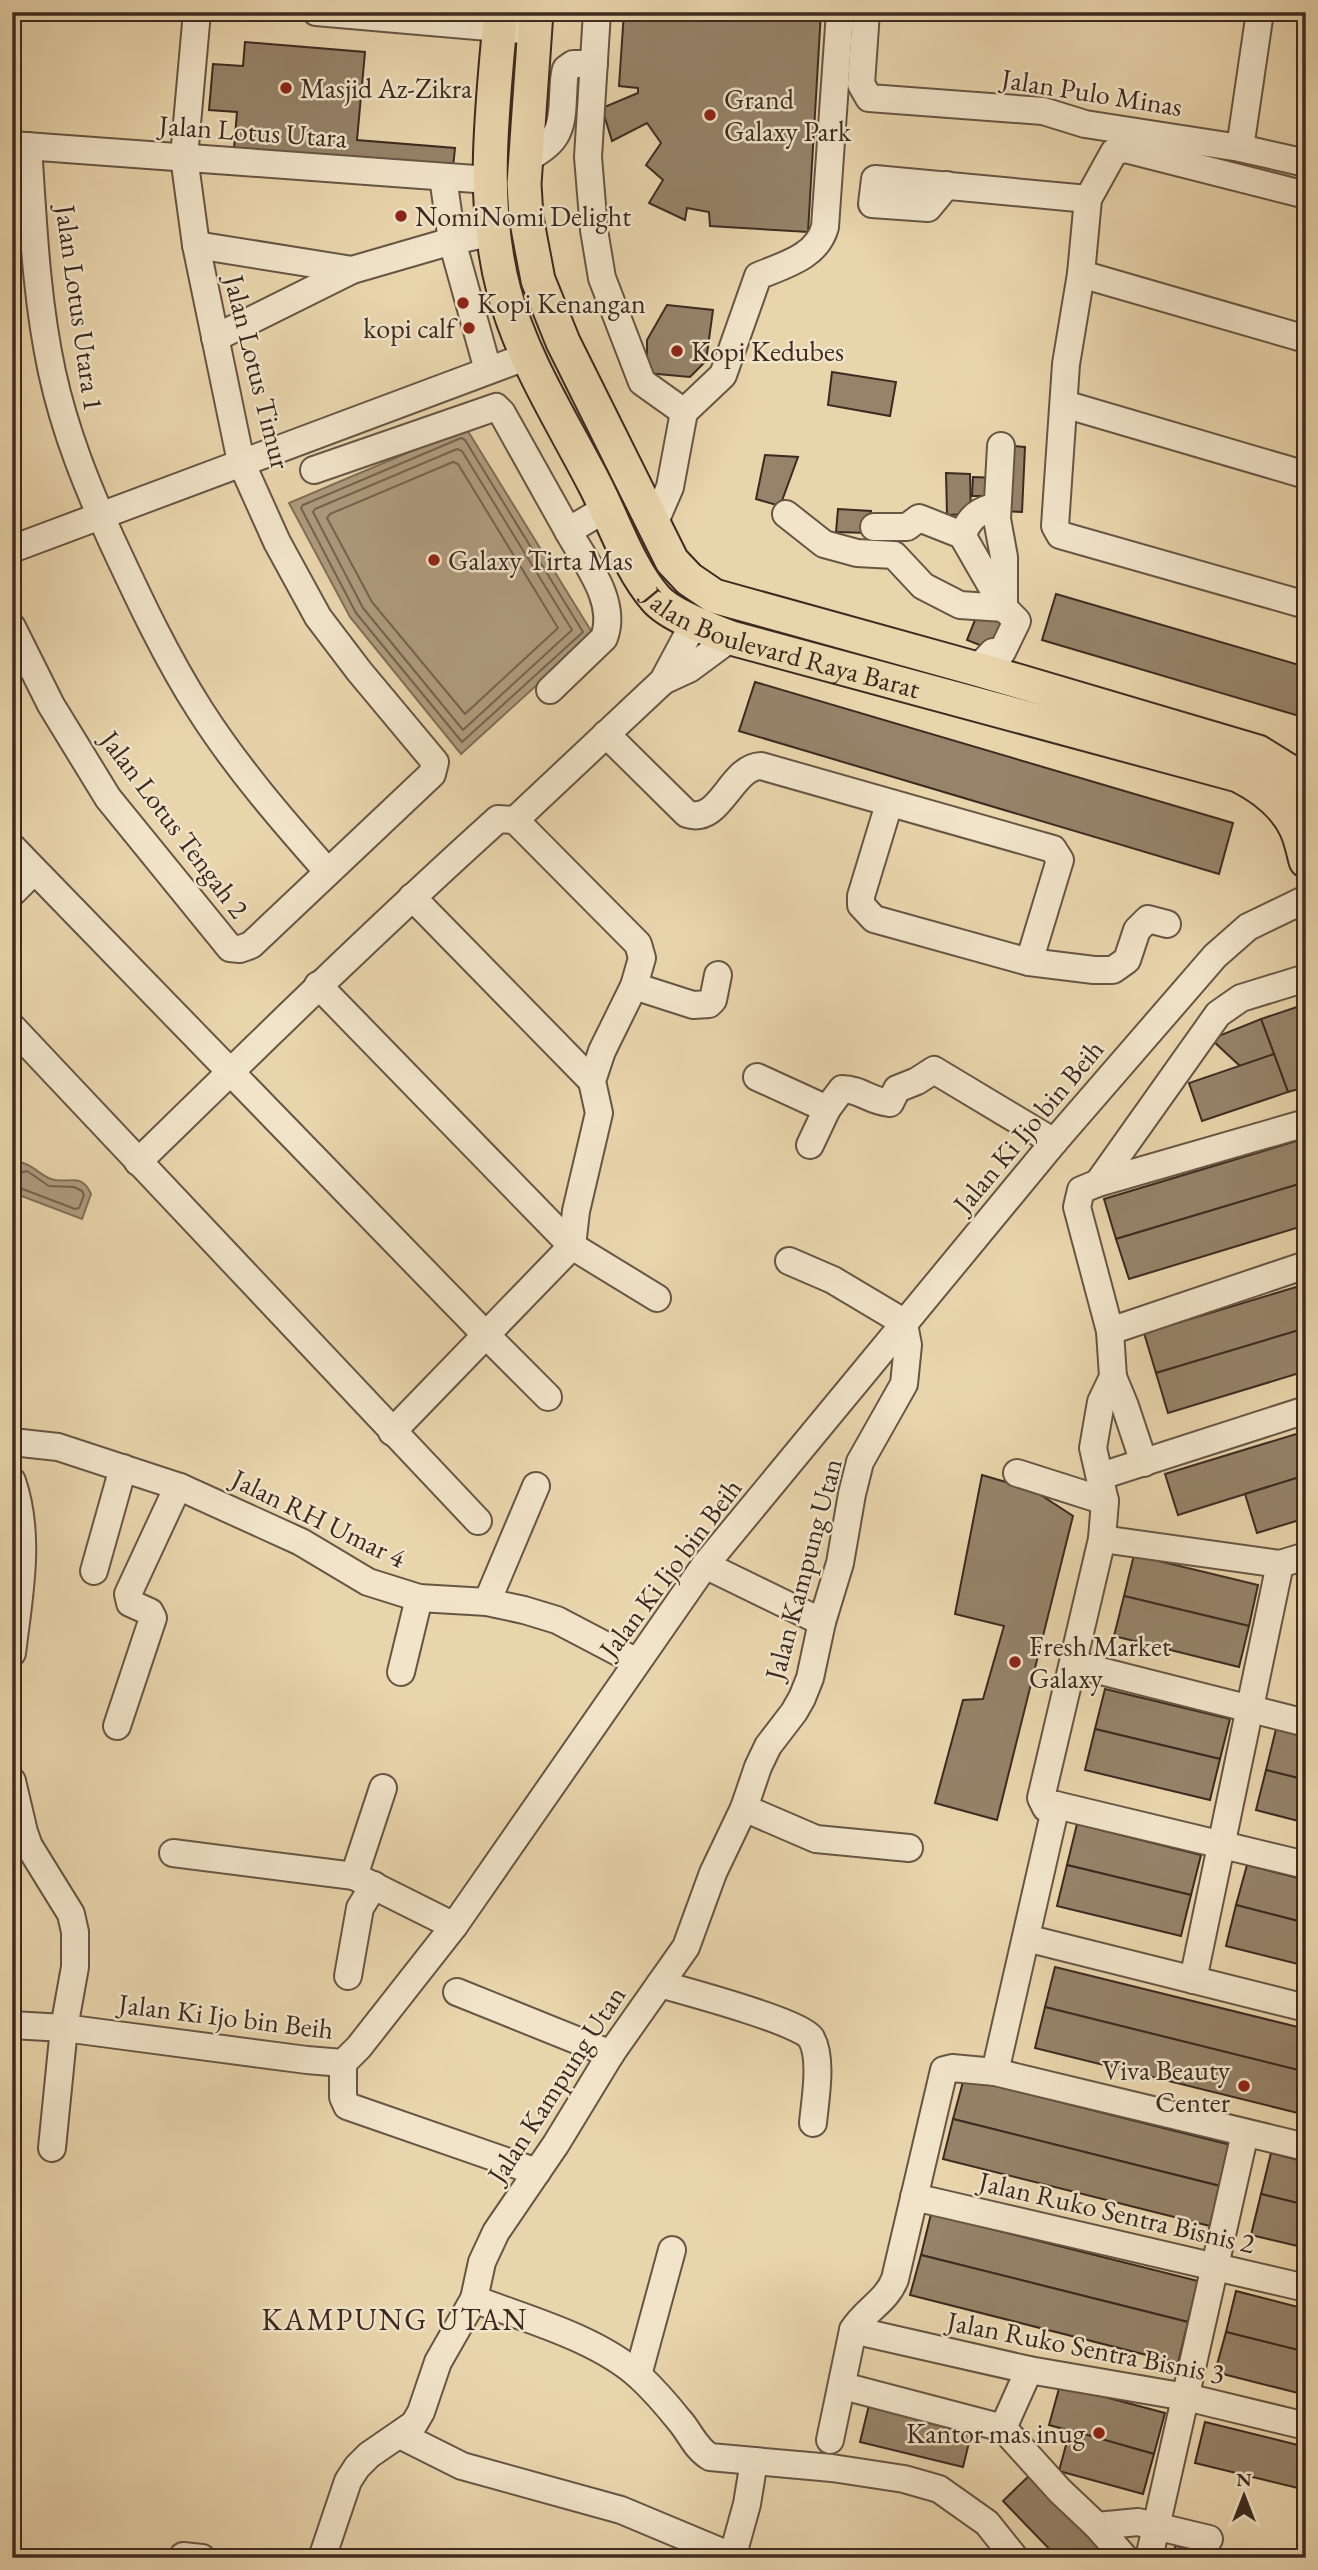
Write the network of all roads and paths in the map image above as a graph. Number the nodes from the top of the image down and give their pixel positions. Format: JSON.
{"nodes":[{"id":1,"x":197,"y":12,"type":"edge"},
{"id":2,"x":316,"y":12,"type":"edge"},
{"id":3,"x":597,"y":12,"type":"edge"},
{"id":4,"x":840,"y":12,"type":"edge"},
{"id":5,"x":866,"y":12,"type":"edge"},
{"id":6,"x":1260,"y":12,"type":"edge"},
{"id":7,"x":500,"y":20,"type":"edge"},
{"id":8,"x":535,"y":22,"type":"edge"},
{"id":9,"x":594,"y":64,"type":"junction"},
{"id":10,"x":20,"y":145,"type":"edge"},
{"id":11,"x":1240,"y":148,"type":"junction"},
{"id":12,"x":184,"y":157,"type":"junction"},
{"id":13,"x":525,"y":160,"type":"junction"},
{"id":14,"x":1306,"y":163,"type":"edge"},
{"id":15,"x":443,"y":177,"type":"junction"},
{"id":16,"x":489,"y":180,"type":"junction"},
{"id":17,"x":947,"y":185,"type":"dead end"},
{"id":18,"x":1306,"y":195,"type":"edge"},
{"id":19,"x":1088,"y":199,"type":"junction"},
{"id":20,"x":494,"y":232,"type":"junction"},
{"id":21,"x":452,"y":241,"type":"junction"},
{"id":22,"x":195,"y":245,"type":"junction"},
{"id":23,"x":352,"y":270,"type":"junction"},
{"id":24,"x":1081,"y":274,"type":"junction"},
{"id":25,"x":215,"y":338,"type":"junction"},
{"id":26,"x":1306,"y":339,"type":"edge"},
{"id":27,"x":528,"y":356,"type":"junction"},
{"id":28,"x":488,"y":370,"type":"junction"},
{"id":29,"x":1064,"y":404,"type":"junction"},
{"id":30,"x":684,"y":412,"type":"junction"},
{"id":31,"x":1001,"y":446,"type":"dead end"},
{"id":32,"x":241,"y":463,"type":"junction"},
{"id":33,"x":314,"y":470,"type":"dead end"},
{"id":34,"x":1306,"y":475,"type":"edge"},
{"id":35,"x":607,"y":508,"type":"junction"},
{"id":36,"x":100,"y":514,"type":"junction"},
{"id":37,"x":786,"y":514,"type":"dead end"},
{"id":38,"x":997,"y":519,"type":"junction"},
{"id":39,"x":654,"y":524,"type":"junction"},
{"id":40,"x":874,"y":527,"type":"dead end"},
{"id":41,"x":568,"y":531,"type":"junction"},
{"id":42,"x":962,"y":535,"type":"junction"},
{"id":43,"x":12,"y":549,"type":"edge"},
{"id":44,"x":1306,"y":605,"type":"edge"},
{"id":45,"x":1004,"y":608,"type":"junction"},
{"id":46,"x":694,"y":623,"type":"junction"},
{"id":47,"x":12,"y":627,"type":"edge"},
{"id":48,"x":731,"y":638,"type":"junction"},
{"id":49,"x":989,"y":661,"type":"junction"},
{"id":50,"x":663,"y":681,"type":"junction"},
{"id":51,"x":550,"y":690,"type":"dead end"},
{"id":52,"x":1043,"y":690,"type":"junction"},
{"id":53,"x":1034,"y":722,"type":"junction"},
{"id":54,"x":606,"y":734,"type":"junction"},
{"id":55,"x":1305,"y":790,"type":"edge"},
{"id":56,"x":889,"y":804,"type":"junction"},
{"id":57,"x":515,"y":820,"type":"junction"},
{"id":58,"x":1303,"y":844,"type":"edge"},
{"id":59,"x":12,"y":848,"type":"edge"},
{"id":60,"x":34,"y":871,"type":"junction"},
{"id":61,"x":328,"y":872,"type":"junction"},
{"id":62,"x":12,"y":893,"type":"edge"},
{"id":63,"x":412,"y":897,"type":"junction"},
{"id":64,"x":1306,"y":899,"type":"edge"},
{"id":65,"x":1167,"y":923,"type":"dead end"},
{"id":66,"x":1029,"y":962,"type":"junction"},
{"id":67,"x":718,"y":975,"type":"dead end"},
{"id":68,"x":1306,"y":978,"type":"edge"},
{"id":69,"x":318,"y":985,"type":"junction"},
{"id":70,"x":635,"y":986,"type":"junction"},
{"id":71,"x":12,"y":1027,"type":"edge"},
{"id":72,"x":231,"y":1072,"type":"junction"},
{"id":73,"x":757,"y":1077,"type":"dead end"},
{"id":74,"x":592,"y":1081,"type":"junction"},
{"id":75,"x":827,"y":1109,"type":"junction"},
{"id":76,"x":1306,"y":1123,"type":"edge"},
{"id":77,"x":1054,"y":1142,"type":"junction"},
{"id":78,"x":810,"y":1145,"type":"dead end"},
{"id":79,"x":138,"y":1162,"type":"junction"},
{"id":80,"x":1098,"y":1183,"type":"junction"},
{"id":81,"x":572,"y":1246,"type":"junction"},
{"id":82,"x":789,"y":1261,"type":"dead end"},
{"id":83,"x":1306,"y":1265,"type":"edge"},
{"id":84,"x":657,"y":1298,"type":"dead end"},
{"id":85,"x":905,"y":1324,"type":"junction"},
{"id":86,"x":1110,"y":1331,"type":"junction"},
{"id":87,"x":486,"y":1335,"type":"junction"},
{"id":88,"x":1113,"y":1377,"type":"junction"},
{"id":89,"x":548,"y":1396,"type":"dead end"},
{"id":90,"x":1306,"y":1410,"type":"edge"},
{"id":91,"x":392,"y":1432,"type":"junction"},
{"id":92,"x":12,"y":1441,"type":"edge"},
{"id":93,"x":1144,"y":1463,"type":"junction"},
{"id":94,"x":123,"y":1468,"type":"junction"},
{"id":95,"x":1017,"y":1473,"type":"dead end"},
{"id":96,"x":12,"y":1481,"type":"edge"},
{"id":97,"x":536,"y":1486,"type":"dead end"},
{"id":98,"x":180,"y":1487,"type":"junction"},
{"id":99,"x":1103,"y":1489,"type":"junction"},
{"id":100,"x":478,"y":1521,"type":"dead end"},
{"id":101,"x":1102,"y":1539,"type":"junction"},
{"id":102,"x":1306,"y":1556,"type":"edge"},
{"id":103,"x":1280,"y":1564,"type":"junction"},
{"id":104,"x":705,"y":1565,"type":"junction"},
{"id":105,"x":94,"y":1571,"type":"dead end"},
{"id":106,"x":419,"y":1598,"type":"junction"},
{"id":107,"x":487,"y":1602,"type":"junction"},
{"id":108,"x":822,"y":1622,"type":"junction"},
{"id":109,"x":12,"y":1653,"type":"edge"},
{"id":110,"x":637,"y":1662,"type":"junction"},
{"id":111,"x":1073,"y":1664,"type":"junction"},
{"id":112,"x":401,"y":1672,"type":"dead end"},
{"id":113,"x":1250,"y":1710,"type":"junction"},
{"id":114,"x":1299,"y":1718,"type":"edge"},
{"id":115,"x":117,"y":1726,"type":"dead end"},
{"id":116,"x":12,"y":1781,"type":"edge"},
{"id":117,"x":383,"y":1788,"type":"dead end"},
{"id":118,"x":1056,"y":1805,"type":"junction"},
{"id":119,"x":744,"y":1808,"type":"junction"},
{"id":120,"x":1220,"y":1845,"type":"junction"},
{"id":121,"x":909,"y":1848,"type":"dead end"},
{"id":122,"x":173,"y":1853,"type":"dead end"},
{"id":123,"x":1306,"y":1866,"type":"edge"},
{"id":124,"x":364,"y":1881,"type":"junction"},
{"id":125,"x":454,"y":1926,"type":"junction"},
{"id":126,"x":1026,"y":1938,"type":"junction"},
{"id":127,"x":348,"y":1976,"type":"dead end"},
{"id":128,"x":1193,"y":1980,"type":"junction"},
{"id":129,"x":660,"y":1984,"type":"junction"},
{"id":130,"x":457,"y":1992,"type":"dead end"},
{"id":131,"x":1306,"y":2008,"type":"edge"},
{"id":132,"x":12,"y":2025,"type":"edge"},
{"id":133,"x":64,"y":2028,"type":"junction"},
{"id":134,"x":611,"y":2054,"type":"junction"},
{"id":135,"x":343,"y":2063,"type":"junction"},
{"id":136,"x":995,"y":2072,"type":"junction"},
{"id":137,"x":813,"y":2123,"type":"dead end"},
{"id":138,"x":1245,"y":2133,"type":"junction"},
{"id":139,"x":1306,"y":2147,"type":"edge"},
{"id":140,"x":52,"y":2148,"type":"dead end"},
{"id":141,"x":537,"y":2172,"type":"junction"},
{"id":142,"x":914,"y":2197,"type":"junction"},
{"id":143,"x":672,"y":2250,"type":"dead end"},
{"id":144,"x":1216,"y":2267,"type":"junction"},
{"id":145,"x":1306,"y":2288,"type":"edge"},
{"id":146,"x":474,"y":2299,"type":"junction"},
{"id":147,"x":853,"y":2330,"type":"junction"},
{"id":148,"x":1029,"y":2370,"type":"junction"},
{"id":149,"x":638,"y":2375,"type":"junction"},
{"id":150,"x":843,"y":2386,"type":"junction"},
{"id":151,"x":1186,"y":2397,"type":"junction"},
{"id":152,"x":1306,"y":2427,"type":"edge"},
{"id":153,"x":1003,"y":2428,"type":"junction"},
{"id":154,"x":400,"y":2435,"type":"junction"},
{"id":155,"x":830,"y":2440,"type":"dead end"},
{"id":156,"x":754,"y":2461,"type":"junction"},
{"id":157,"x":1156,"y":2525,"type":"junction"},
{"id":158,"x":1097,"y":2526,"type":"junction"},
{"id":159,"x":1209,"y":2539,"type":"dead end"},
{"id":160,"x":733,"y":2557,"type":"edge"},
{"id":161,"x":322,"y":2558,"type":"edge"},
{"id":162,"x":1016,"y":2558,"type":"edge"},
{"id":163,"x":1125,"y":2558,"type":"edge"},
{"id":164,"x":1149,"y":2558,"type":"edge"}],
"edges":[{"from":1,"to":12,"type":"street","name":"Jalan Lotus Timur"},
{"from":2,"to":7,"type":"street"},
{"from":3,"to":9,"type":"street"},
{"from":4,"to":30,"type":"street"},
{"from":5,"to":11,"type":"street","name":"Jalan Pulo Minas"},
{"from":6,"to":11,"type":"street"},
{"from":7,"to":8,"type":"street"},
{"from":7,"to":16,"type":"main road","name":"Jalan Boulevard Raya Barat"},
{"from":8,"to":13,"type":"main road","name":"Jalan Boulevard Raya Barat"},
{"from":9,"to":13,"type":"street"},
{"from":9,"to":30,"type":"street"},
{"from":10,"to":12,"type":"street","name":"Jalan Lotus Utara"},
{"from":10,"to":36,"type":"street","name":"Jalan Lotus Utara 1"},
{"from":11,"to":14,"type":"street","name":"Jalan Pulo Minas"},
{"from":12,"to":15,"type":"street","name":"Jalan Lotus Utara"},
{"from":12,"to":22,"type":"street","name":"Jalan Lotus Timur"},
{"from":13,"to":39,"type":"main road","name":"Jalan Boulevard Raya Barat"},
{"from":15,"to":16,"type":"street","name":"Jalan Lotus Utara"},
{"from":15,"to":21,"type":"street"},
{"from":16,"to":20,"type":"main road","name":"Jalan Boulevard Raya Barat"},
{"from":17,"to":19,"type":"street"},
{"from":18,"to":19,"type":"street"},
{"from":19,"to":24,"type":"street"},
{"from":20,"to":21,"type":"street"},
{"from":20,"to":27,"type":"main road","name":"Jalan Boulevard Raya Barat"},
{"from":21,"to":23,"type":"street"},
{"from":21,"to":28,"type":"street"},
{"from":22,"to":23,"type":"street"},
{"from":22,"to":25,"type":"street","name":"Jalan Lotus Timur"},
{"from":23,"to":25,"type":"street"},
{"from":24,"to":26,"type":"street"},
{"from":24,"to":29,"type":"street"},
{"from":25,"to":32,"type":"street","name":"Jalan Lotus Timur"},
{"from":27,"to":28,"type":"street"},
{"from":27,"to":35,"type":"main road","name":"Jalan Boulevard Raya Barat"},
{"from":28,"to":32,"type":"street"},
{"from":29,"to":34,"type":"street"},
{"from":29,"to":44,"type":"street"},
{"from":30,"to":39,"type":"street"},
{"from":31,"to":38,"type":"street"},
{"from":32,"to":36,"type":"street"},
{"from":32,"to":61,"type":"street","name":"Jalan Lotus Timur"},
{"from":33,"to":41,"type":"street"},
{"from":35,"to":41,"type":"street"},
{"from":35,"to":46,"type":"main road","name":"Jalan Boulevard Raya Barat"},
{"from":36,"to":43,"type":"street"},
{"from":36,"to":61,"type":"street","name":"Jalan Lotus Utara 1"},
{"from":37,"to":45,"type":"street"},
{"from":38,"to":42,"type":"street"},
{"from":38,"to":45,"type":"street"},
{"from":39,"to":49,"type":"main road","name":"Jalan Boulevard Raya Barat"},
{"from":40,"to":42,"type":"street"},
{"from":41,"to":51,"type":"street"},
{"from":42,"to":45,"type":"street"},
{"from":45,"to":49,"type":"street"},
{"from":46,"to":48,"type":"main road","name":"Jalan Boulevard Raya Barat"},
{"from":46,"to":50,"type":"street"},
{"from":47,"to":61,"type":"street","name":"Jalan Lotus Tengah 2"},
{"from":48,"to":50,"type":"street"},
{"from":48,"to":53,"type":"main road","name":"Jalan Boulevard Raya Barat"},
{"from":49,"to":52,"type":"main road","name":"Jalan Boulevard Raya Barat"},
{"from":50,"to":54,"type":"street"},
{"from":52,"to":53,"type":"main road"},
{"from":52,"to":55,"type":"main road","name":"Jalan Boulevard Raya Barat"},
{"from":53,"to":58,"type":"main road","name":"Jalan Boulevard Raya Barat"},
{"from":54,"to":56,"type":"street"},
{"from":54,"to":57,"type":"street"},
{"from":55,"to":58,"type":"street"},
{"from":56,"to":66,"type":"street"},
{"from":56,"to":66,"type":"street"},
{"from":57,"to":63,"type":"street"},
{"from":57,"to":70,"type":"street"},
{"from":59,"to":60,"type":"street"},
{"from":60,"to":62,"type":"street"},
{"from":60,"to":72,"type":"street"},
{"from":63,"to":69,"type":"street"},
{"from":63,"to":74,"type":"street"},
{"from":64,"to":77,"type":"street","name":"Jalan Ki Ijo bin Beih"},
{"from":65,"to":66,"type":"street"},
{"from":67,"to":70,"type":"street"},
{"from":68,"to":80,"type":"street"},
{"from":69,"to":72,"type":"street"},
{"from":69,"to":81,"type":"street"},
{"from":70,"to":74,"type":"street"},
{"from":71,"to":79,"type":"street"},
{"from":72,"to":79,"type":"street"},
{"from":72,"to":87,"type":"street"},
{"from":73,"to":75,"type":"street"},
{"from":74,"to":81,"type":"street"},
{"from":75,"to":77,"type":"street"},
{"from":75,"to":78,"type":"street"},
{"from":76,"to":80,"type":"street"},
{"from":77,"to":85,"type":"street","name":"Jalan Ki Ijo bin Beih"},
{"from":79,"to":91,"type":"street"},
{"from":80,"to":86,"type":"street"},
{"from":81,"to":84,"type":"street"},
{"from":81,"to":87,"type":"street"},
{"from":82,"to":85,"type":"street"},
{"from":83,"to":86,"type":"street"},
{"from":85,"to":104,"type":"street","name":"Jalan Ki Ijo bin Beih"},
{"from":85,"to":108,"type":"street","name":"Jalan Kampung Utan"},
{"from":86,"to":88,"type":"street"},
{"from":87,"to":89,"type":"street"},
{"from":87,"to":91,"type":"street"},
{"from":88,"to":93,"type":"street"},
{"from":88,"to":99,"type":"street"},
{"from":90,"to":93,"type":"street"},
{"from":91,"to":100,"type":"street"},
{"from":92,"to":94,"type":"street","name":"Jalan RH Umar 4"},
{"from":93,"to":99,"type":"street"},
{"from":94,"to":98,"type":"street","name":"Jalan RH Umar 4"},
{"from":94,"to":105,"type":"street"},
{"from":95,"to":99,"type":"street"},
{"from":96,"to":109,"type":"street"},
{"from":97,"to":107,"type":"street"},
{"from":98,"to":106,"type":"street","name":"Jalan RH Umar 4"},
{"from":98,"to":115,"type":"street"},
{"from":99,"to":101,"type":"street"},
{"from":101,"to":103,"type":"street"},
{"from":101,"to":111,"type":"street"},
{"from":102,"to":103,"type":"street"},
{"from":103,"to":113,"type":"street"},
{"from":104,"to":108,"type":"street"},
{"from":104,"to":110,"type":"street","name":"Jalan Ki Ijo bin Beih"},
{"from":106,"to":107,"type":"street","name":"Jalan RH Umar 4"},
{"from":106,"to":112,"type":"street"},
{"from":107,"to":110,"type":"street","name":"Jalan RH Umar 4"},
{"from":108,"to":119,"type":"street","name":"Jalan Kampung Utan"},
{"from":110,"to":125,"type":"street","name":"Jalan Ki Ijo bin Beih"},
{"from":111,"to":113,"type":"street"},
{"from":111,"to":118,"type":"street"},
{"from":113,"to":114,"type":"street"},
{"from":113,"to":120,"type":"street"},
{"from":116,"to":133,"type":"street"},
{"from":117,"to":124,"type":"street"},
{"from":118,"to":120,"type":"street"},
{"from":118,"to":126,"type":"street"},
{"from":119,"to":121,"type":"street"},
{"from":119,"to":129,"type":"street","name":"Jalan Kampung Utan"},
{"from":120,"to":123,"type":"street"},
{"from":120,"to":128,"type":"street"},
{"from":122,"to":124,"type":"street"},
{"from":124,"to":125,"type":"street"},
{"from":124,"to":127,"type":"street"},
{"from":125,"to":135,"type":"street","name":"Jalan Ki Ijo bin Beih"},
{"from":126,"to":128,"type":"street"},
{"from":126,"to":136,"type":"street"},
{"from":128,"to":131,"type":"street"},
{"from":129,"to":134,"type":"street","name":"Jalan Kampung Utan"},
{"from":129,"to":137,"type":"street"},
{"from":130,"to":134,"type":"street"},
{"from":132,"to":133,"type":"street","name":"Jalan Ki Ijo bin Beih"},
{"from":133,"to":135,"type":"street","name":"Jalan Ki Ijo bin Beih"},
{"from":133,"to":140,"type":"street"},
{"from":134,"to":141,"type":"street","name":"Jalan Kampung Utan"},
{"from":135,"to":141,"type":"street"},
{"from":136,"to":138,"type":"street"},
{"from":136,"to":142,"type":"street"},
{"from":138,"to":139,"type":"street"},
{"from":138,"to":144,"type":"street"},
{"from":141,"to":146,"type":"street","name":"Jalan Kampung Utan"},
{"from":142,"to":144,"type":"street","name":"Jalan Ruko Sentra Bisnis 2"},
{"from":142,"to":147,"type":"street"},
{"from":143,"to":149,"type":"street"},
{"from":144,"to":145,"type":"street","name":"Jalan Ruko Sentra Bisnis 2"},
{"from":144,"to":151,"type":"street"},
{"from":146,"to":149,"type":"street"},
{"from":146,"to":154,"type":"street","name":"Jalan Kampung Utan"},
{"from":147,"to":148,"type":"street","name":"Jalan Ruko Sentra Bisnis 3"},
{"from":147,"to":150,"type":"street"},
{"from":148,"to":151,"type":"street","name":"Jalan Ruko Sentra Bisnis 3"},
{"from":148,"to":153,"type":"street"},
{"from":149,"to":156,"type":"street"},
{"from":150,"to":153,"type":"street"},
{"from":150,"to":155,"type":"street"},
{"from":151,"to":152,"type":"street","name":"Jalan Ruko Sentra Bisnis 3"},
{"from":151,"to":157,"type":"street"},
{"from":153,"to":158,"type":"street"},
{"from":154,"to":160,"type":"street"},
{"from":154,"to":161,"type":"street","name":"Jalan Kampung Utan"},
{"from":156,"to":160,"type":"street"},
{"from":156,"to":162,"type":"street"},
{"from":157,"to":158,"type":"street"},
{"from":157,"to":159,"type":"street"},
{"from":157,"to":164,"type":"street"},
{"from":158,"to":163,"type":"street"}]}
